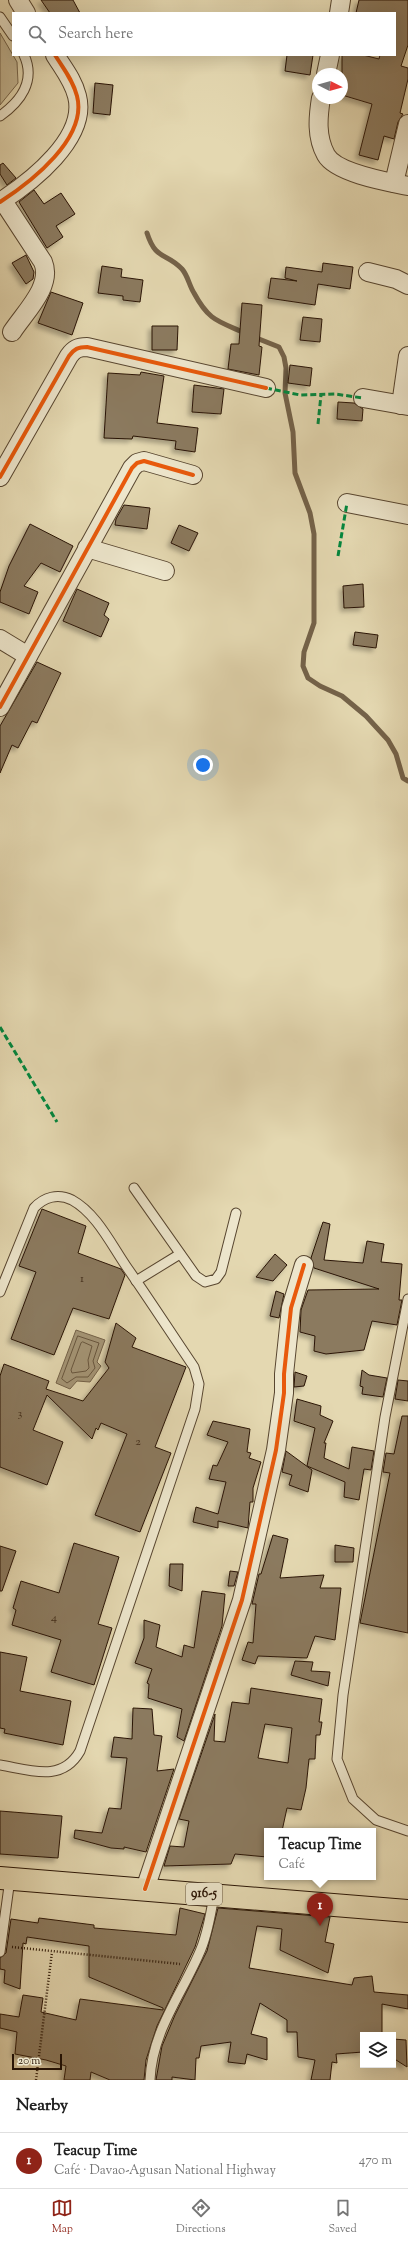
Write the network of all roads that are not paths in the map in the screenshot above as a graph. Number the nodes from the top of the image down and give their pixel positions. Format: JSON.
{"nodes":[{"id":1,"x":18,"y":0,"type":"edge"},
{"id":2,"x":341,"y":0,"type":"edge"},
{"id":3,"x":25,"y":12,"type":"edge"},
{"id":4,"x":339,"y":12,"type":"edge"},
{"id":5,"x":0,"y":17,"type":"edge"},
{"id":6,"x":12,"y":35,"type":"edge"},
{"id":7,"x":24,"y":56,"type":"edge"},
{"id":8,"x":56,"y":56,"type":"edge"},
{"id":9,"x":330,"y":56,"type":"edge"},
{"id":10,"x":327,"y":68,"type":"edge"},
{"id":11,"x":320,"y":104,"type":"edge"},
{"id":12,"x":0,"y":116,"type":"edge"},
{"id":13,"x":408,"y":124,"type":"edge"},
{"id":14,"x":401,"y":185,"type":"edge"},
{"id":15,"x":1,"y":201,"type":"edge"},
{"id":16,"x":368,"y":272,"type":"dead end"},
{"id":17,"x":408,"y":285,"type":"edge"},
{"id":18,"x":12,"y":332,"type":"dead end"},
{"id":19,"x":408,"y":356,"type":"edge"},
{"id":20,"x":266,"y":388,"type":"dead end"},
{"id":21,"x":363,"y":398,"type":"dead end"},
{"id":22,"x":404,"y":405,"type":"edge"},
{"id":23,"x":193,"y":475,"type":"dead end"},
{"id":24,"x":0,"y":477,"type":"edge"},
{"id":25,"x":347,"y":503,"type":"dead end"},
{"id":26,"x":408,"y":516,"type":"edge"},
{"id":27,"x":87,"y":548,"type":"junction"},
{"id":28,"x":165,"y":571,"type":"dead end"},
{"id":29,"x":0,"y":639,"type":"edge"},
{"id":30,"x":28,"y":656,"type":"junction"},
{"id":31,"x":0,"y":707,"type":"edge"},
{"id":32,"x":134,"y":1188,"type":"dead end"},
{"id":33,"x":236,"y":1213,"type":"dead end"},
{"id":34,"x":180,"y":1254,"type":"junction"},
{"id":35,"x":304,"y":1265,"type":"dead end"},
{"id":36,"x":136,"y":1281,"type":"junction"},
{"id":37,"x":0,"y":1292,"type":"edge"},
{"id":38,"x":408,"y":1299,"type":"edge"},
{"id":39,"x":0,"y":1765,"type":"edge"},
{"id":40,"x":408,"y":1831,"type":"edge"},
{"id":41,"x":5,"y":1878,"type":"edge"},
{"id":42,"x":145,"y":1889,"type":"junction"},
{"id":43,"x":214,"y":1895,"type":"junction"},
{"id":44,"x":408,"y":1911,"type":"edge"},
{"id":45,"x":0,"y":1949,"type":"edge"},
{"id":46,"x":150,"y":2080,"type":"edge"}],
"edges":[{"from":1,"to":3,"type":"street"},
{"from":2,"to":4,"type":"street"},
{"from":5,"to":6,"type":"lane"},
{"from":7,"to":12,"type":"lane"},
{"from":8,"to":15,"type":"street"},
{"from":9,"to":10,"type":"street"},
{"from":11,"to":14,"type":"street"},
{"from":13,"to":14,"type":"street"},
{"from":15,"to":18,"type":"street"},
{"from":16,"to":17,"type":"street"},
{"from":19,"to":22,"type":"street"},
{"from":20,"to":24,"type":"street"},
{"from":21,"to":22,"type":"street"},
{"from":23,"to":27,"type":"street"},
{"from":25,"to":26,"type":"street"},
{"from":27,"to":28,"type":"street"},
{"from":27,"to":30,"type":"street"},
{"from":29,"to":30,"type":"street"},
{"from":30,"to":31,"type":"street"},
{"from":32,"to":34,"type":"lane"},
{"from":33,"to":34,"type":"lane"},
{"from":34,"to":36,"type":"lane"},
{"from":35,"to":42,"type":"street"},
{"from":36,"to":37,"type":"lane"},
{"from":36,"to":39,"type":"lane"},
{"from":38,"to":40,"type":"lane"},
{"from":41,"to":42,"type":"main road","number":"916-5"},
{"from":41,"to":45,"type":"lane"},
{"from":42,"to":43,"type":"main road","number":"916-5"},
{"from":43,"to":44,"type":"main road","number":"916-5"},
{"from":43,"to":46,"type":"lane"}]}
